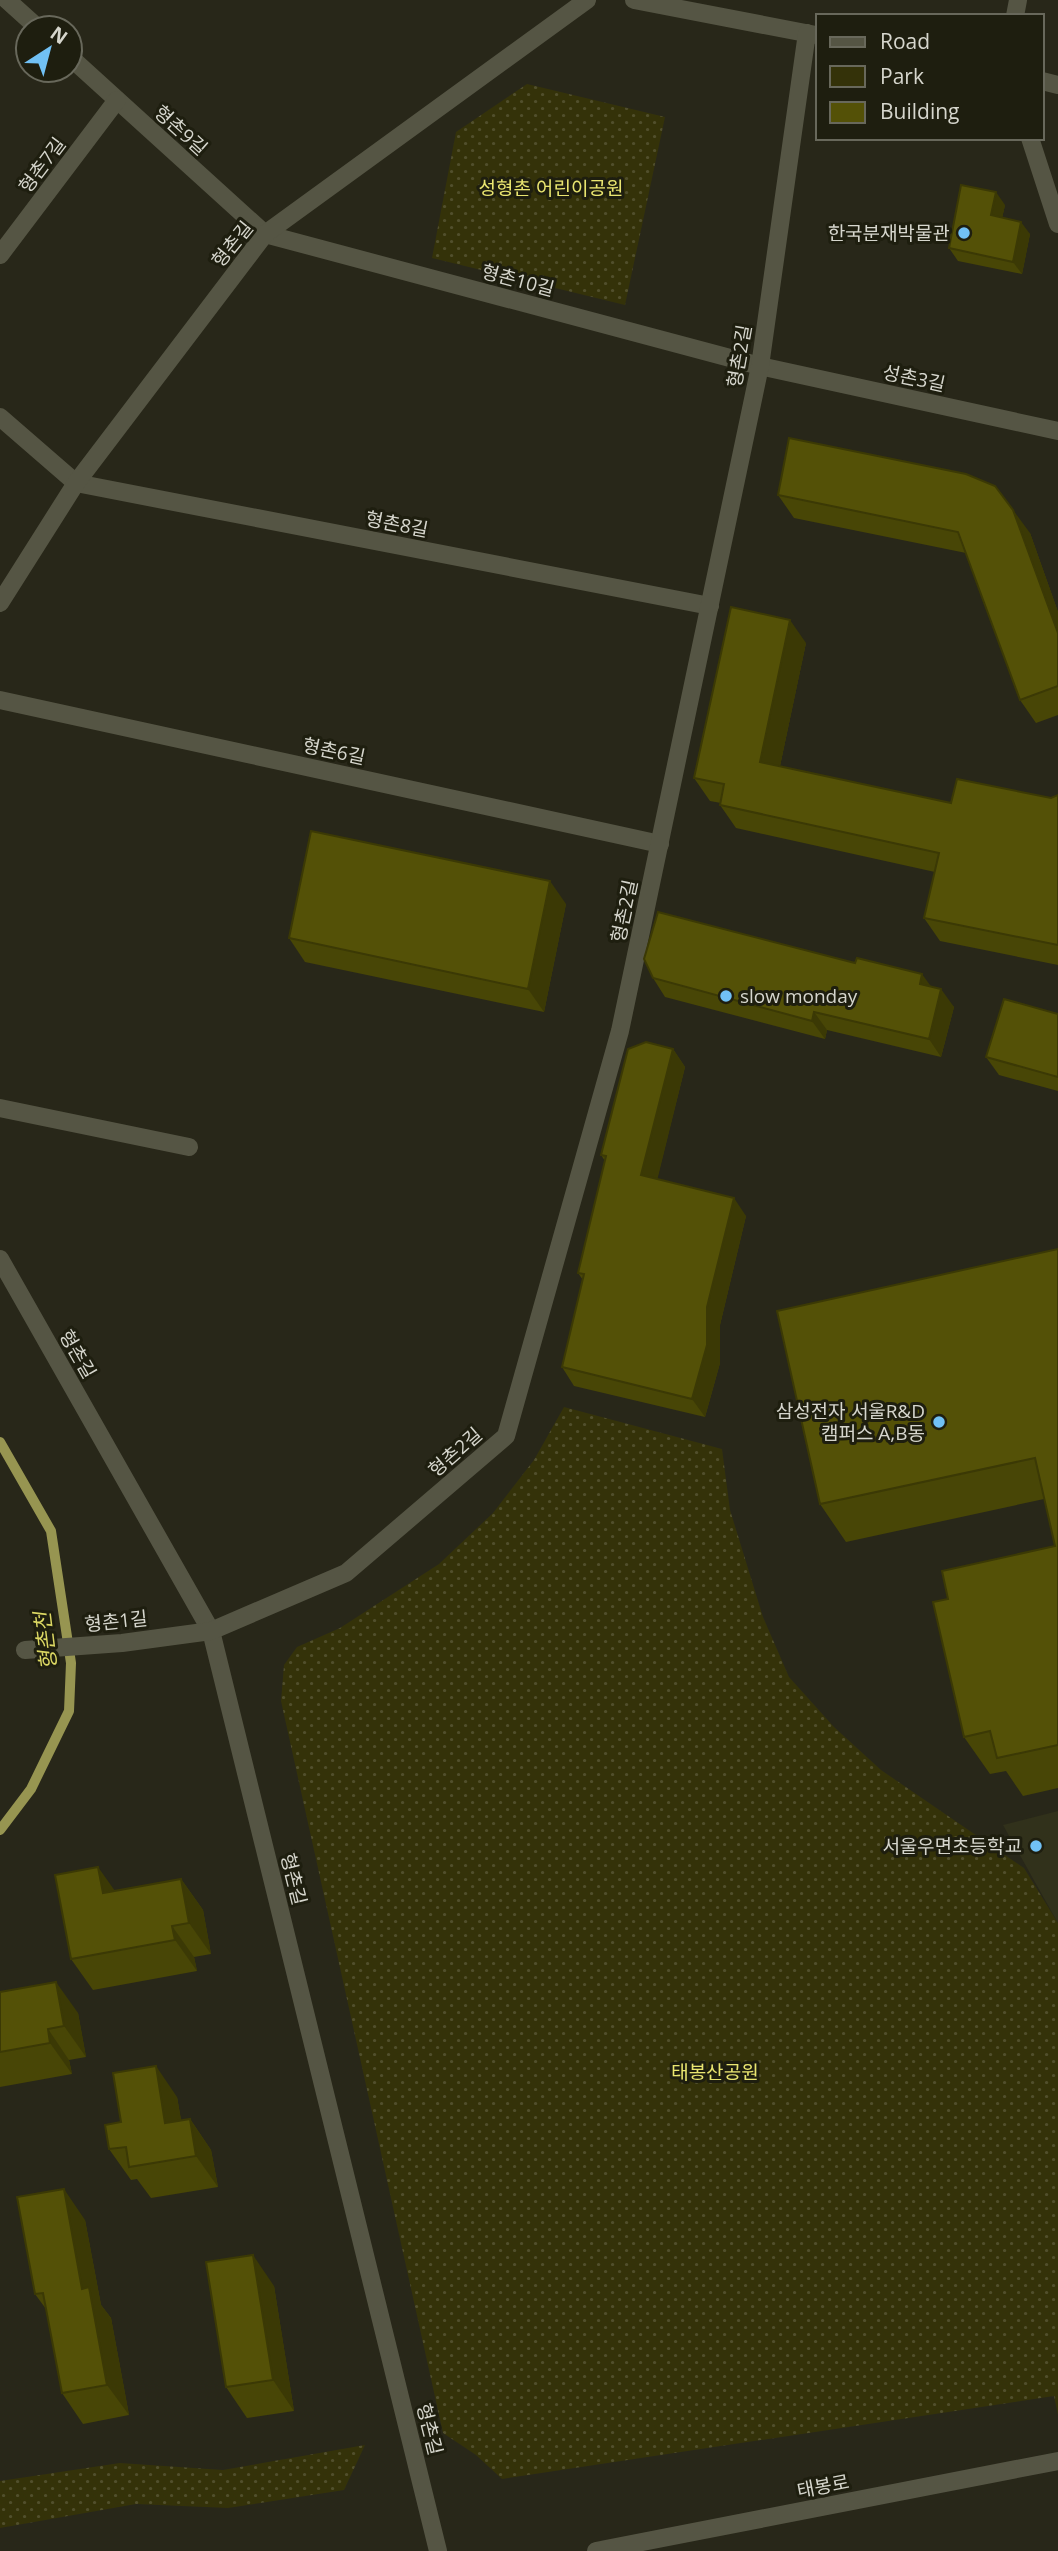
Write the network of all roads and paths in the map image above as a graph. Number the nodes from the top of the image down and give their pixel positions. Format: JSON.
{"nodes":[{"id":1,"x":7,"y":0,"type":"edge"},
{"id":2,"x":587,"y":0,"type":"edge"},
{"id":3,"x":634,"y":0,"type":"edge"},
{"id":4,"x":22,"y":14,"type":"edge"},
{"id":5,"x":812,"y":34,"type":"edge"},
{"id":6,"x":84,"y":70,"type":"edge"},
{"id":7,"x":117,"y":100,"type":"junction"},
{"id":8,"x":1031,"y":140,"type":"edge"},
{"id":9,"x":1058,"y":224,"type":"edge"},
{"id":10,"x":265,"y":234,"type":"junction"},
{"id":11,"x":0,"y":255,"type":"edge"},
{"id":12,"x":760,"y":366,"type":"junction"},
{"id":13,"x":0,"y":417,"type":"edge"},
{"id":14,"x":1058,"y":431,"type":"edge"},
{"id":15,"x":76,"y":483,"type":"junction"},
{"id":16,"x":0,"y":603,"type":"edge"},
{"id":17,"x":710,"y":606,"type":"junction"},
{"id":18,"x":0,"y":700,"type":"edge"},
{"id":19,"x":660,"y":844,"type":"junction"},
{"id":20,"x":0,"y":1108,"type":"edge"},
{"id":21,"x":189,"y":1147,"type":"dead end"},
{"id":22,"x":0,"y":1259,"type":"edge"},
{"id":23,"x":211,"y":1631,"type":"junction"},
{"id":24,"x":25,"y":1650,"type":"dead end"},
{"id":25,"x":1058,"y":2461,"type":"edge"},
{"id":26,"x":438,"y":2551,"type":"edge"},
{"id":27,"x":596,"y":2551,"type":"edge"}],
"edges":[{"from":1,"to":4,"type":"street"},
{"from":2,"to":10,"type":"street","name":"형촌길"},
{"from":3,"to":5,"type":"street"},
{"from":5,"to":12,"type":"street","name":"형촌2길"},
{"from":6,"to":7,"type":"street","name":"형촌9길"},
{"from":7,"to":10,"type":"street","name":"형촌9길"},
{"from":7,"to":11,"type":"street","name":"형촌7길"},
{"from":8,"to":9,"type":"street"},
{"from":10,"to":12,"type":"street","name":"형촌10길"},
{"from":10,"to":15,"type":"street","name":"형촌길"},
{"from":12,"to":14,"type":"street","name":"성촌3길"},
{"from":12,"to":17,"type":"street","name":"형촌2길"},
{"from":13,"to":15,"type":"street"},
{"from":15,"to":16,"type":"street","name":"형촌길"},
{"from":15,"to":17,"type":"street","name":"형촌8길"},
{"from":17,"to":19,"type":"street","name":"형촌2길"},
{"from":18,"to":19,"type":"street","name":"형촌6길"},
{"from":19,"to":23,"type":"street","name":"형촌2길"},
{"from":20,"to":21,"type":"street"},
{"from":22,"to":23,"type":"street","name":"형촌길"},
{"from":23,"to":24,"type":"street","name":"형촌1길"},
{"from":23,"to":26,"type":"street","name":"형촌길"},
{"from":25,"to":27,"type":"street","name":"태봉로"}]}
